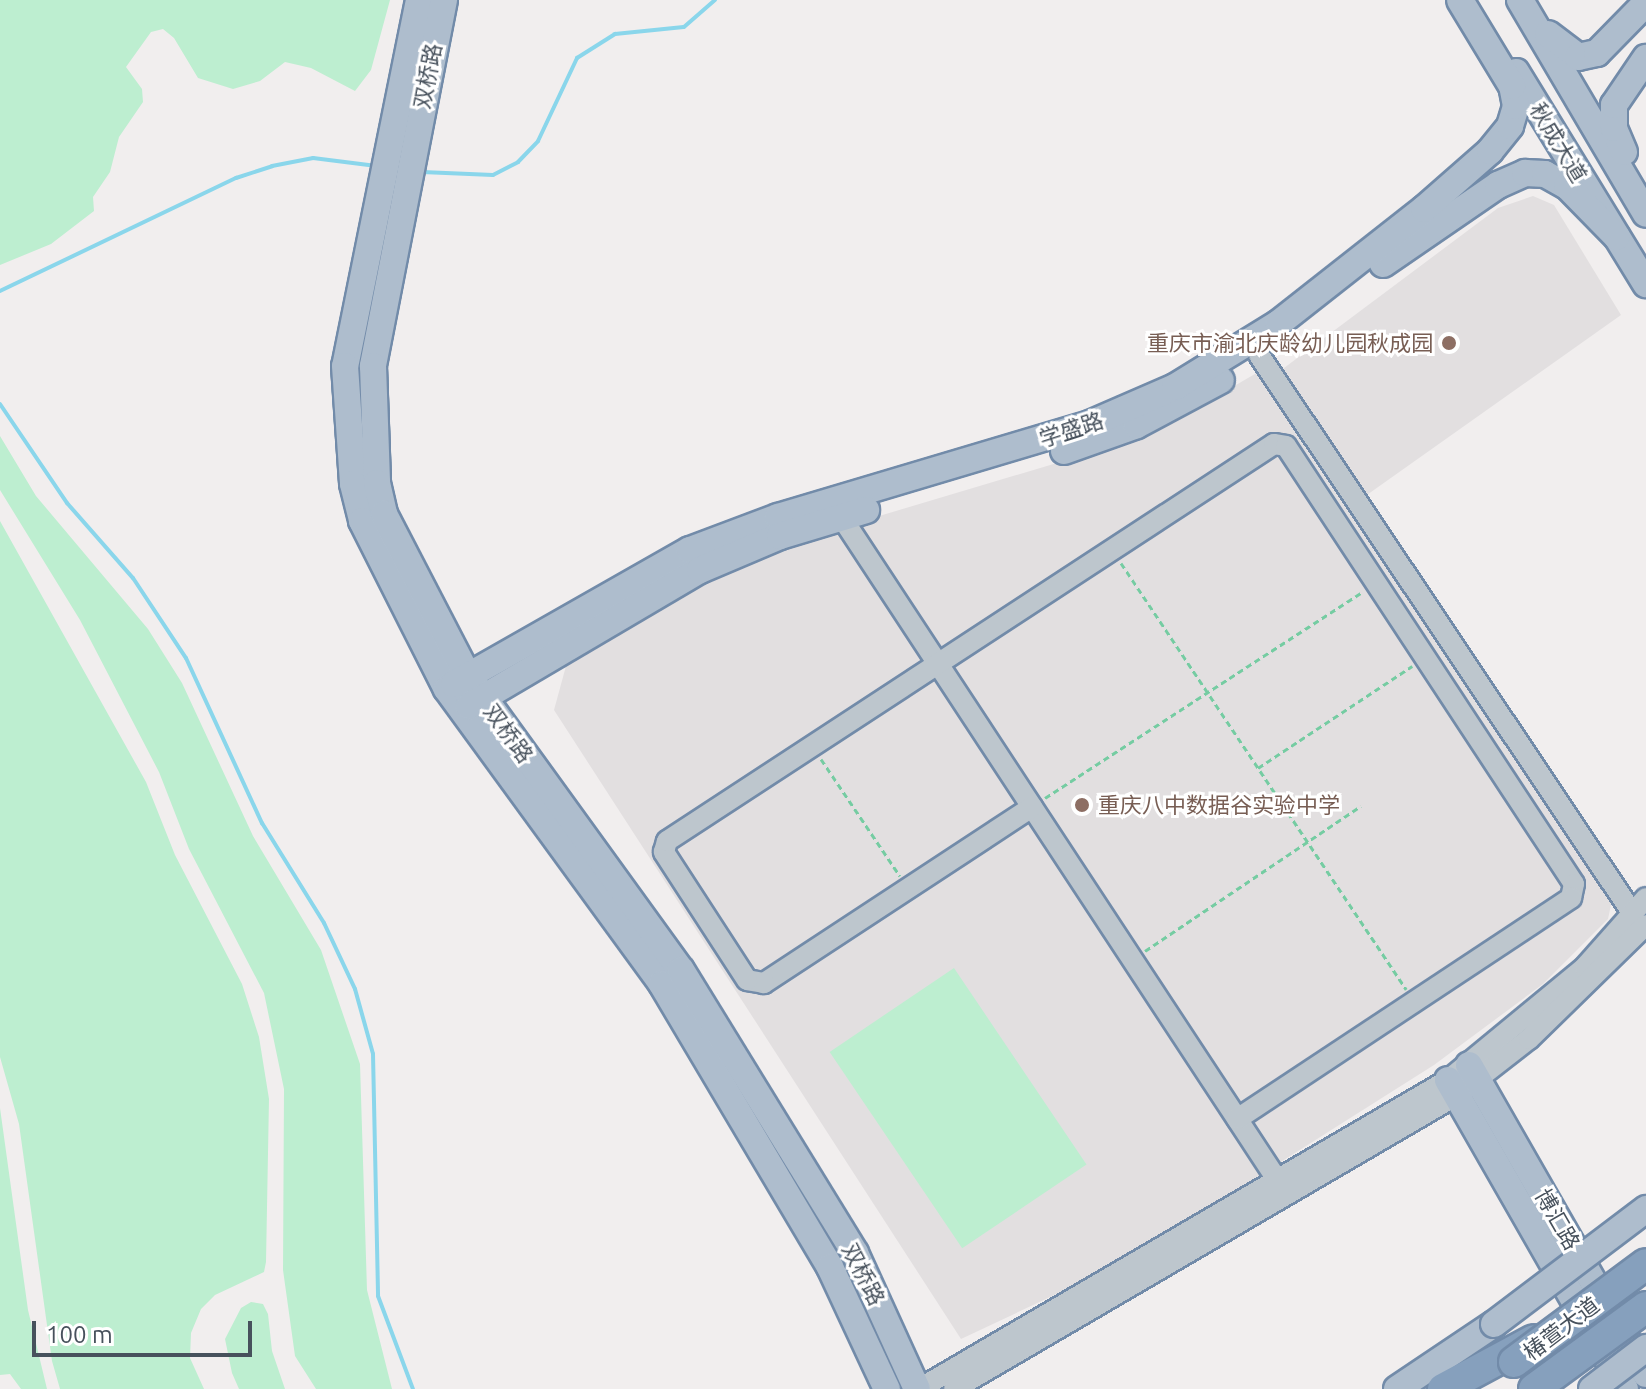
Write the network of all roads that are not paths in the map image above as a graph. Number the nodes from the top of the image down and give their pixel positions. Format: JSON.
{"nodes":[{"id":1,"x":419,"y":0,"type":"edge"},
{"id":2,"x":444,"y":0,"type":"edge"},
{"id":3,"x":1460,"y":0,"type":"edge"},
{"id":4,"x":1473,"y":0,"type":"edge"},
{"id":5,"x":1646,"y":3,"type":"edge"},
{"id":6,"x":1525,"y":9,"type":"edge"},
{"id":7,"x":419,"y":49,"type":"junction"},
{"id":8,"x":1646,"y":58,"type":"edge"},
{"id":9,"x":1646,"y":211,"type":"edge"},
{"id":10,"x":1617,"y":237,"type":"junction"},
{"id":11,"x":1646,"y":284,"type":"edge"},
{"id":12,"x":1259,"y":355,"type":"junction"},
{"id":13,"x":842,"y":518,"type":"junction"},
{"id":14,"x":938,"y":664,"type":"junction"},
{"id":15,"x":458,"y":682,"type":"junction"},
{"id":16,"x":473,"y":704,"type":"junction"},
{"id":17,"x":1032,"y":807,"type":"junction"},
{"id":18,"x":1642,"y":912,"type":"edge"},
{"id":19,"x":1474,"y":1072,"type":"junction"},
{"id":20,"x":1452,"y":1087,"type":"junction"},
{"id":21,"x":1237,"y":1119,"type":"junction"},
{"id":22,"x":1278,"y":1181,"type":"junction"},
{"id":23,"x":1646,"y":1209,"type":"edge"},
{"id":24,"x":1646,"y":1264,"type":"edge"},
{"id":25,"x":1646,"y":1307,"type":"edge"},
{"id":26,"x":1646,"y":1348,"type":"edge"},
{"id":27,"x":1585,"y":1351,"type":"junction"},
{"id":28,"x":1512,"y":1357,"type":"junction"},
{"id":29,"x":1646,"y":1374,"type":"edge"},
{"id":30,"x":887,"y":1389,"type":"edge"},
{"id":31,"x":918,"y":1389,"type":"edge"},
{"id":32,"x":954,"y":1389,"type":"edge"},
{"id":33,"x":1397,"y":1389,"type":"edge"},
{"id":34,"x":1443,"y":1389,"type":"edge"},
{"id":35,"x":1474,"y":1389,"type":"edge"},
{"id":36,"x":1534,"y":1389,"type":"edge"},
{"id":37,"x":1551,"y":1389,"type":"edge"},
{"id":38,"x":1592,"y":1389,"type":"edge"},
{"id":39,"x":1625,"y":1389,"type":"edge"}],
"edges":[{"from":1,"to":7,"type":"main road","name":"双桥路"},
{"from":2,"to":7,"type":"main road","name":"双桥路"},
{"from":3,"to":15,"type":"main road","name":"学盛路"},
{"from":4,"to":10,"type":"main road","name":"秋成大道"},
{"from":5,"to":6,"type":"main road"},
{"from":6,"to":9,"type":"main road","name":"秋成大道"},
{"from":7,"to":15,"type":"main road","name":"双桥路"},
{"from":7,"to":15,"type":"main road","name":"双桥路"},
{"from":8,"to":9,"type":"main road"},
{"from":10,"to":11,"type":"main road","name":"秋成大道"},
{"from":10,"to":12,"type":"main road","name":"学盛路"},
{"from":12,"to":13,"type":"main road","name":"学盛路"},
{"from":12,"to":18,"type":"street"},
{"from":13,"to":14,"type":"street"},
{"from":13,"to":16,"type":"main road","name":"学盛路"},
{"from":14,"to":17,"type":"street"},
{"from":14,"to":17,"type":"street"},
{"from":14,"to":21,"type":"street"},
{"from":15,"to":16,"type":"main road","name":"双桥路"},
{"from":16,"to":30,"type":"main road","name":"双桥路"},
{"from":16,"to":31,"type":"main road","name":"双桥路"},
{"from":17,"to":21,"type":"street"},
{"from":18,"to":19,"type":"street"},
{"from":19,"to":20,"type":"street"},
{"from":19,"to":29,"type":"main road","name":"博汇路"},
{"from":20,"to":22,"type":"street"},
{"from":20,"to":32,"type":"street"},
{"from":20,"to":39,"type":"main road","name":"博汇路"},
{"from":21,"to":22,"type":"street"},
{"from":22,"to":31,"type":"street"},
{"from":23,"to":33,"type":"main road","bridge":true},
{"from":24,"to":28,"type":"highway","name":"椿萱大道","bridge":true},
{"from":25,"to":27,"type":"highway","name":"椿萱大道","bridge":true},
{"from":26,"to":38,"type":"main road","bridge":true},
{"from":27,"to":36,"type":"highway","name":"椿萱大道","bridge":true},
{"from":27,"to":37,"type":"highway","bridge":true},
{"from":28,"to":34,"type":"highway"},
{"from":28,"to":35,"type":"highway","name":"椿萱大道"}]}
